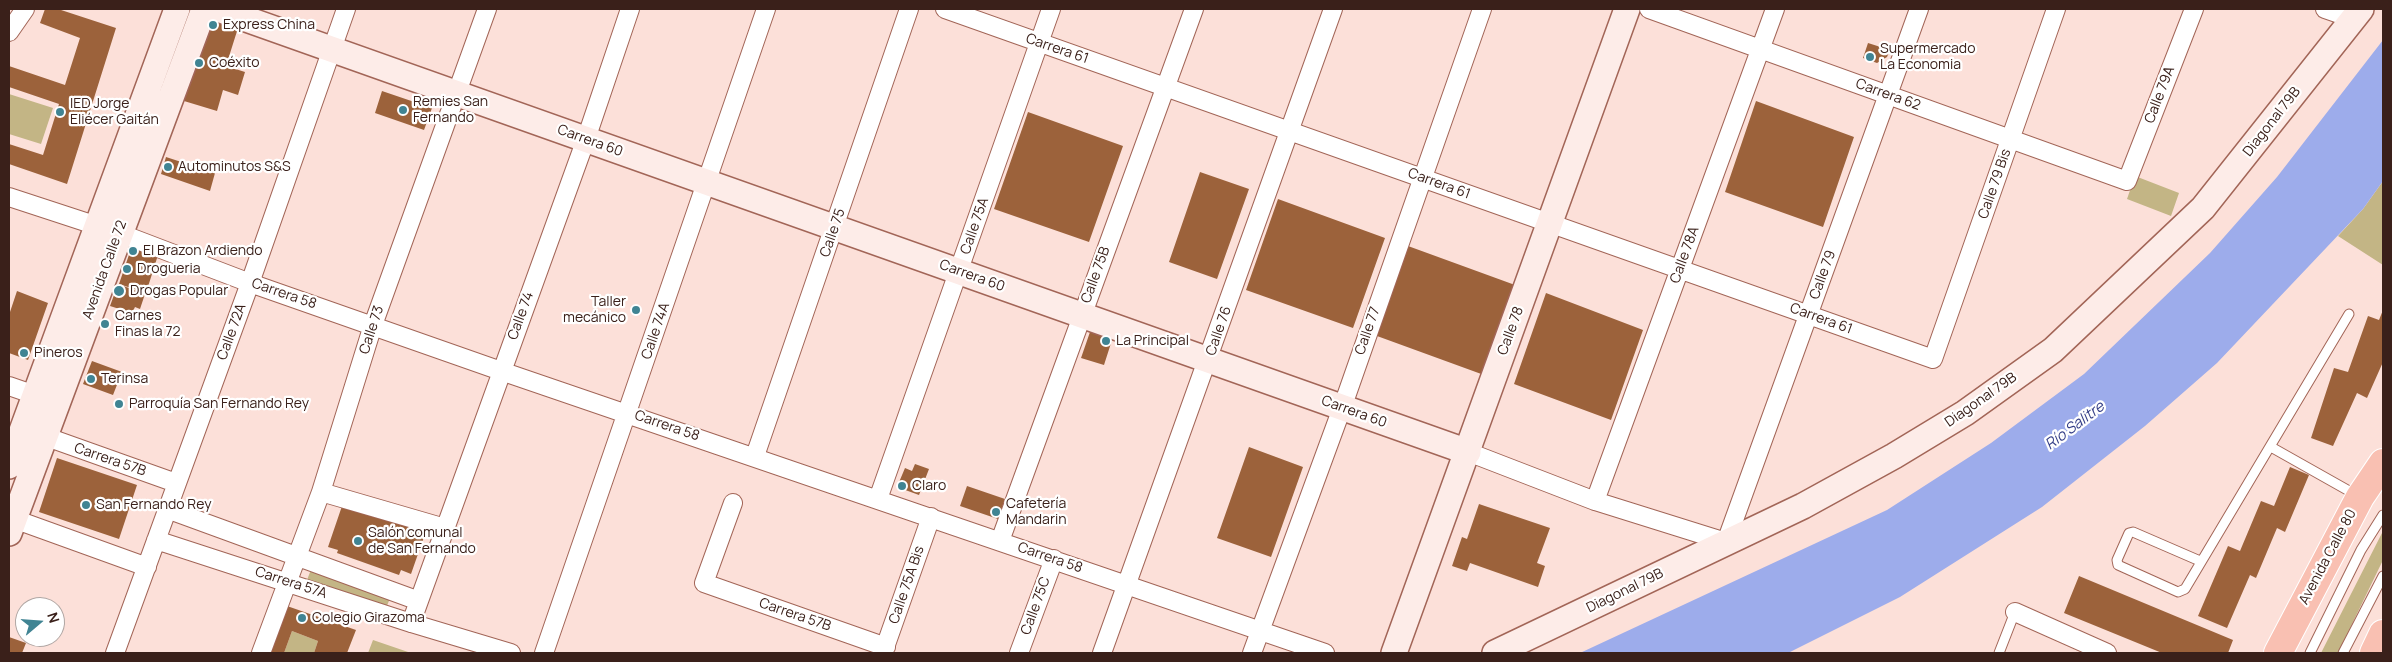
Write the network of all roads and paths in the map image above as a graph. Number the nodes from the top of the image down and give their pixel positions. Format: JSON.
{"nodes":[{"id":1,"x":25,"y":9,"type":"edge"},
{"id":2,"x":177,"y":9,"type":"edge"},
{"id":3,"x":204,"y":9,"type":"edge"},
{"id":4,"x":218,"y":9,"type":"edge"},
{"id":5,"x":346,"y":9,"type":"edge"},
{"id":6,"x":487,"y":9,"type":"edge"},
{"id":7,"x":630,"y":9,"type":"edge"},
{"id":8,"x":766,"y":9,"type":"edge"},
{"id":9,"x":909,"y":9,"type":"edge"},
{"id":10,"x":945,"y":9,"type":"edge"},
{"id":11,"x":1051,"y":9,"type":"edge"},
{"id":12,"x":1194,"y":9,"type":"edge"},
{"id":13,"x":1334,"y":9,"type":"edge"},
{"id":14,"x":1482,"y":9,"type":"edge"},
{"id":15,"x":1627,"y":9,"type":"edge"},
{"id":16,"x":1648,"y":9,"type":"edge"},
{"id":17,"x":1776,"y":9,"type":"edge"},
{"id":18,"x":1919,"y":9,"type":"edge"},
{"id":19,"x":2056,"y":9,"type":"edge"},
{"id":20,"x":2194,"y":9,"type":"edge"},
{"id":21,"x":2325,"y":9,"type":"edge"},
{"id":22,"x":2357,"y":14,"type":"edge"},
{"id":23,"x":9,"y":32,"type":"edge"},
{"id":24,"x":1039,"y":42,"type":"junction"},
{"id":25,"x":332,"y":49,"type":"junction"},
{"id":26,"x":1761,"y":49,"type":"junction"},
{"id":27,"x":1165,"y":87,"type":"junction"},
{"id":28,"x":457,"y":94,"type":"junction"},
{"id":29,"x":1888,"y":95,"type":"junction"},
{"id":30,"x":1290,"y":131,"type":"junction"},
{"id":31,"x":586,"y":139,"type":"junction"},
{"id":32,"x":2010,"y":139,"type":"junction"},
{"id":33,"x":1422,"y":178,"type":"junction"},
{"id":34,"x":2127,"y":181,"type":"joint"},
{"id":35,"x":708,"y":183,"type":"junction"},
{"id":36,"x":9,"y":197,"type":"edge"},
{"id":37,"x":1549,"y":223,"type":"junction"},
{"id":38,"x":835,"y":228,"type":"junction"},
{"id":39,"x":108,"y":230,"type":"junction"},
{"id":40,"x":1680,"y":269,"type":"junction"},
{"id":41,"x":959,"y":272,"type":"junction"},
{"id":42,"x":250,"y":283,"type":"junction"},
{"id":43,"x":2349,"y":314,"type":"dead end"},
{"id":44,"x":1081,"y":315,"type":"junction"},
{"id":45,"x":1808,"y":315,"type":"junction"},
{"id":46,"x":373,"y":324,"type":"junction"},
{"id":47,"x":1933,"y":359,"type":"joint"},
{"id":48,"x":1209,"y":360,"type":"junction"},
{"id":49,"x":501,"y":371,"type":"junction"},
{"id":50,"x":9,"y":386,"type":"edge"},
{"id":51,"x":35,"y":395,"type":"junction"},
{"id":52,"x":1342,"y":408,"type":"junction"},
{"id":53,"x":627,"y":412,"type":"junction"},
{"id":54,"x":44,"y":436,"type":"junction"},
{"id":55,"x":2271,"y":447,"type":"junction"},
{"id":56,"x":1468,"y":452,"type":"junction"},
{"id":57,"x":755,"y":456,"type":"junction"},
{"id":58,"x":2383,"y":463,"type":"edge"},
{"id":59,"x":9,"y":466,"type":"edge"},
{"id":60,"x":176,"y":483,"type":"junction"},
{"id":61,"x":322,"y":492,"type":"junction"},
{"id":62,"x":2360,"y":497,"type":"junction"},
{"id":63,"x":878,"y":499,"type":"junction"},
{"id":64,"x":1595,"y":502,"type":"junction"},
{"id":65,"x":733,"y":503,"type":"dead end"},
{"id":66,"x":167,"y":509,"type":"junction"},
{"id":67,"x":2383,"y":515,"type":"edge"},
{"id":68,"x":931,"y":517,"type":"junction"},
{"id":69,"x":11,"y":526,"type":"edge"},
{"id":70,"x":445,"y":528,"type":"junction"},
{"id":71,"x":156,"y":540,"type":"junction"},
{"id":72,"x":1000,"y":541,"type":"junction"},
{"id":73,"x":1726,"y":542,"type":"junction"},
{"id":74,"x":298,"y":556,"type":"junction"},
{"id":75,"x":1054,"y":560,"type":"junction"},
{"id":76,"x":2200,"y":561,"type":"junction"},
{"id":77,"x":147,"y":566,"type":"junction"},
{"id":78,"x":2383,"y":576,"type":"edge"},
{"id":79,"x":287,"y":581,"type":"junction"},
{"id":80,"x":1127,"y":585,"type":"junction"},
{"id":81,"x":419,"y":601,"type":"junction"},
{"id":82,"x":2015,"y":612,"type":"joint"},
{"id":83,"x":411,"y":623,"type":"junction"},
{"id":84,"x":1260,"y":631,"type":"junction"},
{"id":85,"x":2383,"y":634,"type":"edge"},
{"id":86,"x":884,"y":650,"type":"edge"},
{"id":87,"x":115,"y":653,"type":"edge"},
{"id":88,"x":261,"y":653,"type":"edge"},
{"id":89,"x":511,"y":653,"type":"edge"},
{"id":90,"x":544,"y":653,"type":"edge"},
{"id":91,"x":1019,"y":653,"type":"edge"},
{"id":92,"x":1102,"y":653,"type":"edge"},
{"id":93,"x":1252,"y":653,"type":"edge"},
{"id":94,"x":1325,"y":653,"type":"edge"},
{"id":95,"x":1394,"y":653,"type":"edge"},
{"id":96,"x":1496,"y":653,"type":"edge"},
{"id":97,"x":1999,"y":653,"type":"edge"},
{"id":98,"x":2107,"y":653,"type":"edge"},
{"id":99,"x":2278,"y":653,"type":"edge"},
{"id":100,"x":2310,"y":653,"type":"edge"},
{"id":101,"x":2343,"y":653,"type":"edge"},
{"id":102,"x":2374,"y":653,"type":"edge"}],
"edges":[{"from":1,"to":23,"type":"street"},
{"from":2,"to":39,"type":"main road","name":"Avenida Calle 72"},
{"from":3,"to":39,"type":"main road","name":"Avenida Calle 72"},
{"from":4,"to":25,"type":"main road","name":"Carrera 60"},
{"from":5,"to":25,"type":"street","name":"Calle 72A"},
{"from":6,"to":28,"type":"street","name":"Calle 73"},
{"from":7,"to":31,"type":"street","name":"Calle 74"},
{"from":8,"to":35,"type":"street","name":"Calle 74A"},
{"from":9,"to":38,"type":"street","name":"Calle 75"},
{"from":10,"to":24,"type":"street","name":"Carrera 61"},
{"from":11,"to":24,"type":"street","name":"Calle 75A"},
{"from":12,"to":27,"type":"street","name":"Calle 75B"},
{"from":13,"to":30,"type":"street","name":"Calle 76"},
{"from":14,"to":33,"type":"street","name":"Calle 77"},
{"from":15,"to":37,"type":"main road","name":"Calle 78"},
{"from":16,"to":26,"type":"street","name":"Carrera 62"},
{"from":17,"to":26,"type":"street","name":"Calle 78A"},
{"from":18,"to":29,"type":"street","name":"Calle 79"},
{"from":19,"to":32,"type":"street","name":"Calle 79 Bis"},
{"from":20,"to":34,"type":"street","name":"Calle 79A"},
{"from":21,"to":22,"type":"street"},
{"from":22,"to":73,"type":"main road","name":"Diagonal 79B"},
{"from":24,"to":27,"type":"street","name":"Carrera 61"},
{"from":24,"to":41,"type":"street","name":"Calle 75A"},
{"from":25,"to":28,"type":"main road","name":"Carrera 60"},
{"from":25,"to":42,"type":"street","name":"Calle 72A"},
{"from":26,"to":29,"type":"street","name":"Carrera 62"},
{"from":26,"to":40,"type":"street","name":"Calle 78A"},
{"from":27,"to":30,"type":"street","name":"Carrera 61"},
{"from":27,"to":44,"type":"street","name":"Calle 75B"},
{"from":28,"to":31,"type":"main road","name":"Carrera 60"},
{"from":28,"to":46,"type":"street","name":"Calle 73"},
{"from":29,"to":32,"type":"street","name":"Carrera 62"},
{"from":29,"to":45,"type":"street","name":"Calle 79"},
{"from":30,"to":33,"type":"street","name":"Carrera 61"},
{"from":30,"to":48,"type":"street","name":"Calle 76"},
{"from":31,"to":35,"type":"main road","name":"Carrera 60"},
{"from":31,"to":49,"type":"street","name":"Calle 74"},
{"from":32,"to":34,"type":"street","name":"Carrera 62"},
{"from":32,"to":47,"type":"street","name":"Calle 79 Bis"},
{"from":33,"to":37,"type":"street","name":"Carrera 61"},
{"from":33,"to":52,"type":"street","name":"Calle 77"},
{"from":35,"to":38,"type":"main road","name":"Carrera 60"},
{"from":35,"to":53,"type":"street","name":"Calle 74A"},
{"from":36,"to":39,"type":"street","name":"Carrera 58"},
{"from":37,"to":40,"type":"street","name":"Carrera 61"},
{"from":37,"to":56,"type":"main road","name":"Calle 78"},
{"from":38,"to":41,"type":"main road","name":"Carrera 60"},
{"from":38,"to":57,"type":"street","name":"Calle 75"},
{"from":39,"to":42,"type":"street","name":"Carrera 58"},
{"from":39,"to":51,"type":"main road","name":"Avenida Calle 72"},
{"from":39,"to":54,"type":"main road","name":"Avenida Calle 72"},
{"from":40,"to":45,"type":"street","name":"Carrera 61"},
{"from":40,"to":64,"type":"street","name":"Calle 78A"},
{"from":41,"to":44,"type":"main road","name":"Carrera 60"},
{"from":41,"to":63,"type":"street","name":"Calle 75A"},
{"from":42,"to":46,"type":"street","name":"Carrera 58"},
{"from":42,"to":60,"type":"street","name":"Calle 72A"},
{"from":43,"to":55,"type":"lane"},
{"from":44,"to":48,"type":"main road","name":"Carrera 60"},
{"from":44,"to":72,"type":"street","name":"Calle 75B"},
{"from":45,"to":47,"type":"street","name":"Carrera 61"},
{"from":45,"to":73,"type":"street","name":"Calle 79"},
{"from":46,"to":49,"type":"street","name":"Carrera 58"},
{"from":46,"to":61,"type":"street","name":"Calle 73"},
{"from":48,"to":52,"type":"main road","name":"Carrera 60"},
{"from":48,"to":80,"type":"street","name":"Calle 76"},
{"from":49,"to":53,"type":"street","name":"Carrera 58"},
{"from":49,"to":70,"type":"street","name":"Calle 74"},
{"from":50,"to":51,"type":"street"},
{"from":51,"to":59,"type":"main road","name":"Avenida Calle 72"},
{"from":52,"to":56,"type":"main road","name":"Carrera 60"},
{"from":52,"to":84,"type":"street","name":"Calle 77"},
{"from":53,"to":57,"type":"street","name":"Carrera 58"},
{"from":53,"to":90,"type":"street","name":"Calle 74A"},
{"from":54,"to":60,"type":"street","name":"Carrera 57B"},
{"from":54,"to":69,"type":"main road","name":"Avenida Calle 72"},
{"from":55,"to":62,"type":"lane"},
{"from":55,"to":76,"type":"lane"},
{"from":56,"to":64,"type":"street","name":"Carrera 60"},
{"from":56,"to":95,"type":"main road","name":"Calle 78"},
{"from":57,"to":63,"type":"street","name":"Carrera 58"},
{"from":58,"to":62,"type":"highway","name":"Avenida Calle 80"},
{"from":60,"to":66,"type":"street","name":"Calle 72A"},
{"from":61,"to":70,"type":"street"},
{"from":61,"to":74,"type":"street","name":"Calle 73"},
{"from":62,"to":99,"type":"highway","name":"Avenida Calle 80"},
{"from":63,"to":68,"type":"street","name":"Carrera 58"},
{"from":64,"to":73,"type":"street","name":"Carrera 60"},
{"from":65,"to":86,"type":"street","name":"Carrera 57B"},
{"from":66,"to":71,"type":"street","name":"Calle 72A"},
{"from":66,"to":74,"type":"street","name":"Carrera 57A"},
{"from":67,"to":100,"type":"lane"},
{"from":68,"to":72,"type":"street","name":"Carrera 58"},
{"from":68,"to":86,"type":"street","name":"Calle 75A Bis"},
{"from":69,"to":77,"type":"street"},
{"from":70,"to":81,"type":"street","name":"Calle 74"},
{"from":71,"to":77,"type":"street","name":"Calle 72A"},
{"from":71,"to":79,"type":"street","name":"Carrera 57A"},
{"from":72,"to":75,"type":"street","name":"Carrera 58"},
{"from":73,"to":96,"type":"main road","name":"Diagonal 79B"},
{"from":74,"to":79,"type":"street","name":"Calle 73"},
{"from":74,"to":81,"type":"street","name":"Carrera 57A"},
{"from":75,"to":80,"type":"street","name":"Carrera 58"},
{"from":75,"to":91,"type":"street","name":"Calle 75C"},
{"from":76,"to":76,"type":"lane"},
{"from":77,"to":87,"type":"street","name":"Calle 72A"},
{"from":78,"to":101,"type":"lane"},
{"from":79,"to":83,"type":"street","name":"Carrera 57A"},
{"from":79,"to":88,"type":"street","name":"Calle 73"},
{"from":80,"to":84,"type":"street","name":"Carrera 58"},
{"from":80,"to":92,"type":"street","name":"Calle 76"},
{"from":81,"to":83,"type":"street","name":"Calle 74"},
{"from":82,"to":97,"type":"lane"},
{"from":82,"to":98,"type":"street"},
{"from":83,"to":89,"type":"street","name":"Carrera 57A"},
{"from":84,"to":93,"type":"street","name":"Calle 77"},
{"from":84,"to":94,"type":"street","name":"Carrera 58"},
{"from":85,"to":102,"type":"highway"}]}
